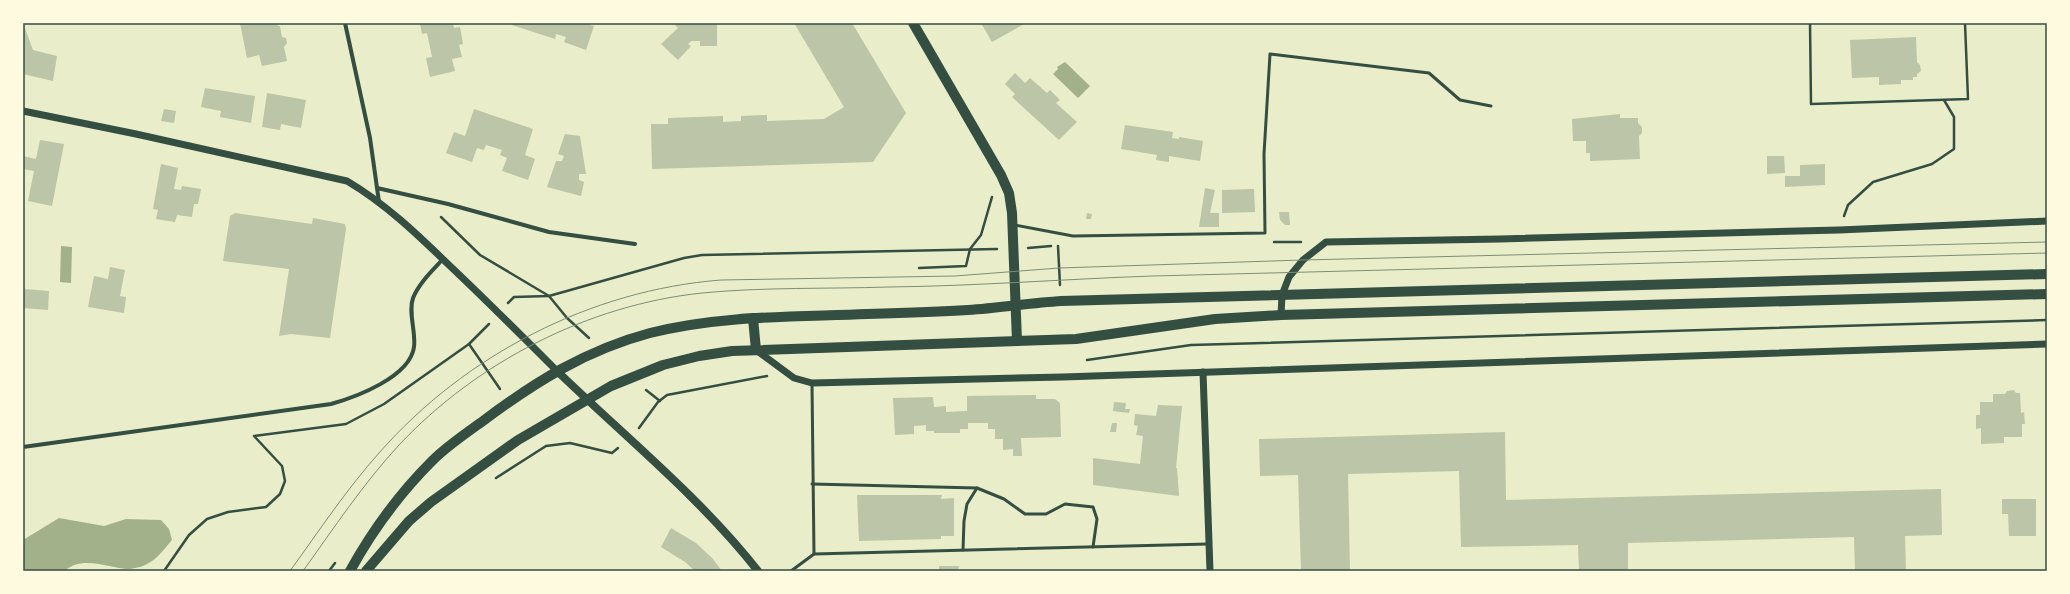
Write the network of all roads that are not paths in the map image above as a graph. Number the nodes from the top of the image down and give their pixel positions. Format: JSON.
{"nodes":[{"id":1,"x":345,"y":23,"type":"edge"},
{"id":2,"x":913,"y":23,"type":"edge"},
{"id":3,"x":1491,"y":106,"type":"dead end"},
{"id":4,"x":23,"y":111,"type":"edge"},
{"id":5,"x":377,"y":188,"type":"junction"},
{"id":6,"x":379,"y":203,"type":"junction"},
{"id":7,"x":2047,"y":221,"type":"edge"},
{"id":8,"x":1013,"y":224,"type":"junction"},
{"id":9,"x":634,"y":244,"type":"dead end"},
{"id":10,"x":443,"y":259,"type":"junction"},
{"id":11,"x":2047,"y":274,"type":"edge"},
{"id":12,"x":2047,"y":294,"type":"edge"},
{"id":13,"x":1282,"y":295,"type":"junction"},
{"id":14,"x":1016,"y":306,"type":"junction"},
{"id":15,"x":1281,"y":315,"type":"junction"},
{"id":16,"x":753,"y":318,"type":"junction"},
{"id":17,"x":1017,"y":341,"type":"junction"},
{"id":18,"x":2047,"y":344,"type":"edge"},
{"id":19,"x":756,"y":350,"type":"junction"},
{"id":20,"x":556,"y":370,"type":"junction"},
{"id":21,"x":1202,"y":372,"type":"junction"},
{"id":22,"x":812,"y":383,"type":"junction"},
{"id":23,"x":586,"y":400,"type":"junction"},
{"id":24,"x":23,"y":447,"type":"edge"},
{"id":25,"x":812,"y":484,"type":"junction"},
{"id":26,"x":978,"y":488,"type":"junction"},
{"id":27,"x":1208,"y":544,"type":"junction"},
{"id":28,"x":1093,"y":547,"type":"junction"},
{"id":29,"x":964,"y":550,"type":"junction"},
{"id":30,"x":814,"y":554,"type":"junction"},
{"id":31,"x":350,"y":571,"type":"edge"},
{"id":32,"x":366,"y":571,"type":"edge"},
{"id":33,"x":758,"y":571,"type":"edge"},
{"id":34,"x":792,"y":571,"type":"edge"},
{"id":35,"x":1210,"y":571,"type":"edge"}],
"edges":[{"from":1,"to":5,"type":"street"},
{"from":2,"to":8,"type":"main road"},
{"from":3,"to":8,"type":"lane"},
{"from":4,"to":6,"type":"street"},
{"from":5,"to":6,"type":"street"},
{"from":5,"to":9,"type":"street"},
{"from":6,"to":10,"type":"street"},
{"from":7,"to":13,"type":"street"},
{"from":8,"to":14,"type":"main road"},
{"from":10,"to":20,"type":"street"},
{"from":10,"to":24,"type":"street"},
{"from":11,"to":13,"type":"main road"},
{"from":12,"to":15,"type":"main road"},
{"from":13,"to":14,"type":"main road"},
{"from":13,"to":15,"type":"street"},
{"from":14,"to":16,"type":"main road"},
{"from":14,"to":17,"type":"main road"},
{"from":15,"to":17,"type":"main road"},
{"from":16,"to":19,"type":"main road"},
{"from":16,"to":20,"type":"main road"},
{"from":17,"to":19,"type":"main road"},
{"from":18,"to":21,"type":"street"},
{"from":19,"to":22,"type":"street"},
{"from":19,"to":23,"type":"main road"},
{"from":20,"to":23,"type":"main road"},
{"from":20,"to":31,"type":"main road"},
{"from":21,"to":22,"type":"street"},
{"from":21,"to":27,"type":"street"},
{"from":22,"to":25,"type":"lane"},
{"from":23,"to":32,"type":"main road"},
{"from":23,"to":33,"type":"main road"},
{"from":25,"to":26,"type":"lane"},
{"from":25,"to":30,"type":"lane"},
{"from":26,"to":28,"type":"lane"},
{"from":26,"to":29,"type":"lane"},
{"from":27,"to":28,"type":"lane"},
{"from":27,"to":35,"type":"street"},
{"from":28,"to":29,"type":"lane"},
{"from":29,"to":30,"type":"lane"},
{"from":30,"to":34,"type":"lane"}]}
